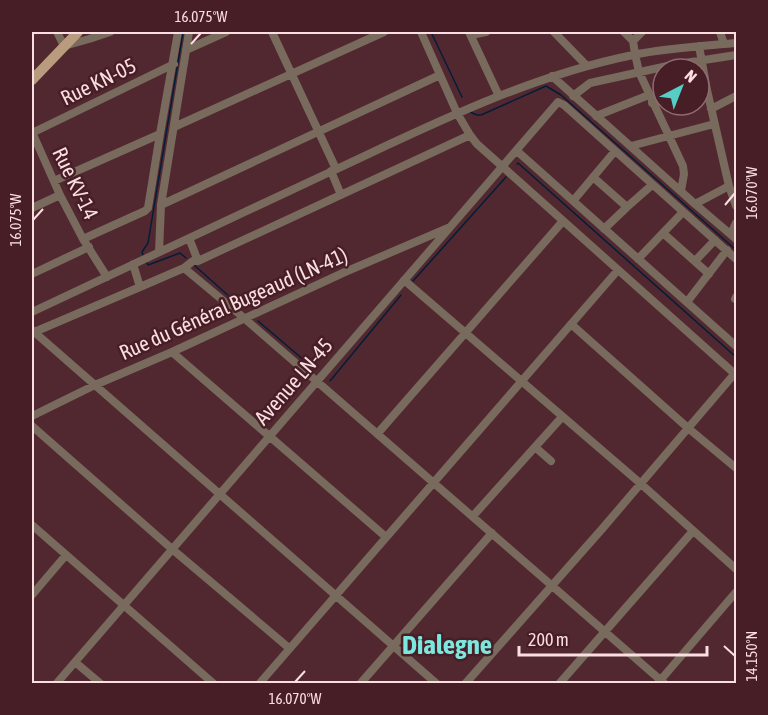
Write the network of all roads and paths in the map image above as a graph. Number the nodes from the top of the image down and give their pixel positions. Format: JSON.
{"nodes":[{"id":1,"x":57,"y":32,"type":"edge"},
{"id":2,"x":78,"y":32,"type":"edge"},
{"id":3,"x":110,"y":32,"type":"edge"},
{"id":4,"x":178,"y":32,"type":"edge"},
{"id":5,"x":189,"y":32,"type":"edge"},
{"id":6,"x":226,"y":32,"type":"edge"},
{"id":7,"x":272,"y":32,"type":"edge"},
{"id":8,"x":384,"y":32,"type":"edge"},
{"id":9,"x":420,"y":32,"type":"edge"},
{"id":10,"x":486,"y":32,"type":"edge"},
{"id":11,"x":554,"y":32,"type":"edge"},
{"id":12,"x":624,"y":32,"type":"edge"},
{"id":13,"x":642,"y":32,"type":"edge"},
{"id":14,"x":720,"y":32,"type":"edge"},
{"id":15,"x":470,"y":33,"type":"edge"},
{"id":16,"x":633,"y":41,"type":"junction"},
{"id":17,"x":736,"y":43,"type":"edge"},
{"id":18,"x":724,"y":44,"type":"junction"},
{"id":19,"x":64,"y":46,"type":"junction"},
{"id":20,"x":699,"y":46,"type":"junction"},
{"id":21,"x":186,"y":50,"type":"junction"},
{"id":22,"x":635,"y":54,"type":"junction"},
{"id":23,"x":736,"y":55,"type":"edge"},
{"id":24,"x":701,"y":57,"type":"edge"},
{"id":25,"x":711,"y":59,"type":"edge"},
{"id":26,"x":178,"y":65,"type":"junction"},
{"id":27,"x":587,"y":66,"type":"junction"},
{"id":28,"x":651,"y":69,"type":"edge"},
{"id":29,"x":639,"y":72,"type":"junction"},
{"id":30,"x":292,"y":74,"type":"junction"},
{"id":31,"x":441,"y":75,"type":"junction"},
{"id":32,"x":552,"y":76,"type":"junction"},
{"id":33,"x":32,"y":80,"type":"edge"},
{"id":34,"x":175,"y":84,"type":"junction"},
{"id":35,"x":499,"y":96,"type":"junction"},
{"id":36,"x":573,"y":96,"type":"junction"},
{"id":37,"x":736,"y":96,"type":"edge"},
{"id":38,"x":651,"y":99,"type":"joint"},
{"id":39,"x":711,"y":109,"type":"joint"},
{"id":40,"x":457,"y":113,"type":"junction"},
{"id":41,"x":596,"y":116,"type":"junction"},
{"id":42,"x":660,"y":117,"type":"edge"},
{"id":43,"x":714,"y":124,"type":"junction"},
{"id":44,"x":174,"y":127,"type":"junction"},
{"id":45,"x":319,"y":131,"type":"junction"},
{"id":46,"x":32,"y":133,"type":"edge"},
{"id":47,"x":160,"y":134,"type":"junction"},
{"id":48,"x":470,"y":135,"type":"junction"},
{"id":49,"x":670,"y":136,"type":"junction"},
{"id":50,"x":631,"y":146,"type":"junction"},
{"id":51,"x":516,"y":151,"type":"junction"},
{"id":52,"x":615,"y":151,"type":"junction"},
{"id":53,"x":502,"y":168,"type":"junction"},
{"id":54,"x":334,"y":170,"type":"junction"},
{"id":55,"x":593,"y":177,"type":"junction"},
{"id":56,"x":54,"y":182,"type":"junction"},
{"id":57,"x":652,"y":185,"type":"junction"},
{"id":58,"x":729,"y":186,"type":"junction"},
{"id":59,"x":681,"y":191,"type":"junction"},
{"id":60,"x":60,"y":195,"type":"junction"},
{"id":61,"x":341,"y":195,"type":"junction"},
{"id":62,"x":573,"y":201,"type":"junction"},
{"id":63,"x":736,"y":202,"type":"edge"},
{"id":64,"x":695,"y":204,"type":"junction"},
{"id":65,"x":161,"y":205,"type":"junction"},
{"id":66,"x":627,"y":207,"type":"junction"},
{"id":67,"x":32,"y":208,"type":"edge"},
{"id":68,"x":683,"y":212,"type":"junction"},
{"id":69,"x":563,"y":221,"type":"junction"},
{"id":70,"x":736,"y":223,"type":"edge"},
{"id":71,"x":451,"y":226,"type":"junction"},
{"id":72,"x":604,"y":229,"type":"junction"},
{"id":73,"x":663,"y":233,"type":"junction"},
{"id":74,"x":734,"y":236,"type":"edge"},
{"id":75,"x":189,"y":238,"type":"junction"},
{"id":76,"x":83,"y":239,"type":"junction"},
{"id":77,"x":715,"y":240,"type":"junction"},
{"id":78,"x":89,"y":247,"type":"junction"},
{"id":79,"x":727,"y":250,"type":"junction"},
{"id":80,"x":159,"y":252,"type":"junction"},
{"id":81,"x":638,"y":259,"type":"junction"},
{"id":82,"x":736,"y":259,"type":"edge"},
{"id":83,"x":198,"y":261,"type":"junction"},
{"id":84,"x":695,"y":261,"type":"junction"},
{"id":85,"x":133,"y":264,"type":"junction"},
{"id":86,"x":184,"y":268,"type":"junction"},
{"id":87,"x":618,"y":270,"type":"junction"},
{"id":88,"x":709,"y":273,"type":"junction"},
{"id":89,"x":32,"y":274,"type":"edge"},
{"id":90,"x":107,"y":277,"type":"junction"},
{"id":91,"x":404,"y":280,"type":"junction"},
{"id":92,"x":140,"y":287,"type":"junction"},
{"id":93,"x":687,"y":302,"type":"junction"},
{"id":94,"x":32,"y":312,"type":"edge"},
{"id":95,"x":244,"y":318,"type":"junction"},
{"id":96,"x":571,"y":324,"type":"junction"},
{"id":97,"x":32,"y":332,"type":"edge"},
{"id":98,"x":465,"y":333,"type":"junction"},
{"id":99,"x":736,"y":346,"type":"edge"},
{"id":100,"x":172,"y":352,"type":"junction"},
{"id":101,"x":736,"y":373,"type":"edge"},
{"id":102,"x":317,"y":381,"type":"junction"},
{"id":103,"x":521,"y":382,"type":"junction"},
{"id":104,"x":95,"y":385,"type":"junction"},
{"id":105,"x":32,"y":416,"type":"edge"},
{"id":106,"x":562,"y":417,"type":"junction"},
{"id":107,"x":32,"y":426,"type":"edge"},
{"id":108,"x":688,"y":428,"type":"junction"},
{"id":109,"x":378,"y":434,"type":"junction"},
{"id":110,"x":270,"y":436,"type":"junction"},
{"id":111,"x":535,"y":447,"type":"junction"},
{"id":112,"x":551,"y":461,"type":"dead end"},
{"id":113,"x":736,"y":468,"type":"edge"},
{"id":114,"x":434,"y":482,"type":"junction"},
{"id":115,"x":640,"y":483,"type":"junction"},
{"id":116,"x":220,"y":494,"type":"junction"},
{"id":117,"x":473,"y":516,"type":"junction"},
{"id":118,"x":32,"y":525,"type":"edge"},
{"id":119,"x":693,"y":531,"type":"junction"},
{"id":120,"x":492,"y":533,"type":"junction"},
{"id":121,"x":386,"y":537,"type":"junction"},
{"id":122,"x":172,"y":549,"type":"junction"},
{"id":123,"x":66,"y":555,"type":"junction"},
{"id":124,"x":736,"y":570,"type":"edge"},
{"id":125,"x":552,"y":585,"type":"junction"},
{"id":126,"x":736,"y":592,"type":"edge"},
{"id":127,"x":32,"y":595,"type":"edge"},
{"id":128,"x":336,"y":595,"type":"junction"},
{"id":129,"x":124,"y":605,"type":"junction"},
{"id":130,"x":605,"y":631,"type":"junction"},
{"id":131,"x":394,"y":645,"type":"junction"},
{"id":132,"x":289,"y":648,"type":"junction"},
{"id":133,"x":75,"y":662,"type":"junction"},
{"id":134,"x":661,"y":682,"type":"edge"},
{"id":135,"x":56,"y":684,"type":"edge"},
{"id":136,"x":101,"y":684,"type":"edge"},
{"id":137,"x":214,"y":684,"type":"edge"},
{"id":138,"x":259,"y":684,"type":"edge"},
{"id":139,"x":360,"y":684,"type":"edge"},
{"id":140,"x":437,"y":684,"type":"edge"},
{"id":141,"x":465,"y":684,"type":"edge"},
{"id":142,"x":559,"y":684,"type":"edge"}],
"edges":[{"from":1,"to":19,"type":"street"},
{"from":2,"to":19,"type":"main road"},
{"from":3,"to":19,"type":"street"},
{"from":4,"to":26,"type":"street"},
{"from":5,"to":21,"type":"street"},
{"from":6,"to":21,"type":"street"},
{"from":7,"to":30,"type":"street"},
{"from":8,"to":30,"type":"street"},
{"from":9,"to":31,"type":"street"},
{"from":10,"to":15,"type":"street"},
{"from":11,"to":27,"type":"street"},
{"from":12,"to":16,"type":"street"},
{"from":13,"to":16,"type":"street"},
{"from":14,"to":18,"type":"street"},
{"from":15,"to":35,"type":"street"},
{"from":16,"to":22,"type":"street"},
{"from":17,"to":18,"type":"street"},
{"from":18,"to":20,"type":"street"},
{"from":19,"to":33,"type":"main road"},
{"from":20,"to":22,"type":"street"},
{"from":20,"to":24,"type":"street"},
{"from":21,"to":26,"type":"street"},
{"from":22,"to":27,"type":"street"},
{"from":22,"to":29,"type":"street"},
{"from":23,"to":25,"type":"street"},
{"from":26,"to":34,"type":"street"},
{"from":26,"to":46,"type":"street","name":"Rue KN-05"},
{"from":27,"to":32,"type":"street"},
{"from":28,"to":29,"type":"street"},
{"from":29,"to":36,"type":"street"},
{"from":29,"to":38,"type":"street"},
{"from":30,"to":44,"type":"street"},
{"from":30,"to":45,"type":"street"},
{"from":31,"to":40,"type":"street"},
{"from":31,"to":45,"type":"street"},
{"from":32,"to":35,"type":"street"},
{"from":32,"to":36,"type":"street"},
{"from":34,"to":44,"type":"street"},
{"from":34,"to":47,"type":"street"},
{"from":35,"to":40,"type":"street"},
{"from":36,"to":41,"type":"street"},
{"from":37,"to":39,"type":"street"},
{"from":38,"to":41,"type":"street"},
{"from":39,"to":43,"type":"street"},
{"from":40,"to":48,"type":"street"},
{"from":40,"to":54,"type":"street"},
{"from":41,"to":50,"type":"street"},
{"from":42,"to":49,"type":"street"},
{"from":43,"to":49,"type":"street"},
{"from":43,"to":58,"type":"street"},
{"from":44,"to":65,"type":"street"},
{"from":45,"to":54,"type":"street"},
{"from":45,"to":65,"type":"street"},
{"from":46,"to":56,"type":"street","name":"Rue KV-14"},
{"from":47,"to":56,"type":"street"},
{"from":47,"to":76,"type":"street"},
{"from":48,"to":53,"type":"street"},
{"from":48,"to":61,"type":"street"},
{"from":49,"to":50,"type":"street"},
{"from":49,"to":59,"type":"street"},
{"from":50,"to":59,"type":"street"},
{"from":51,"to":52,"type":"street","name":"Avenue LN-45"},
{"from":51,"to":53,"type":"street","name":"Avenue LN-45"},
{"from":51,"to":62,"type":"street"},
{"from":52,"to":55,"type":"street"},
{"from":52,"to":57,"type":"street"},
{"from":53,"to":69,"type":"street"},
{"from":53,"to":71,"type":"street","name":"Avenue LN-45"},
{"from":54,"to":61,"type":"street"},
{"from":54,"to":75,"type":"street"},
{"from":55,"to":62,"type":"street"},
{"from":55,"to":66,"type":"street"},
{"from":56,"to":60,"type":"street","name":"Rue KV-14"},
{"from":57,"to":66,"type":"street"},
{"from":57,"to":68,"type":"street"},
{"from":58,"to":63,"type":"street"},
{"from":58,"to":64,"type":"street"},
{"from":59,"to":64,"type":"street"},
{"from":60,"to":67,"type":"street"},
{"from":60,"to":76,"type":"street","name":"Rue KV-14"},
{"from":61,"to":83,"type":"street"},
{"from":62,"to":72,"type":"street"},
{"from":64,"to":74,"type":"street"},
{"from":65,"to":80,"type":"street"},
{"from":66,"to":72,"type":"street"},
{"from":68,"to":73,"type":"street"},
{"from":68,"to":77,"type":"street"},
{"from":69,"to":87,"type":"street"},
{"from":69,"to":98,"type":"street"},
{"from":70,"to":74,"type":"street"},
{"from":71,"to":91,"type":"street","name":"Avenue LN-45"},
{"from":71,"to":95,"type":"street","name":"Rue du Général Bugeaud (LN-41)"},
{"from":72,"to":81,"type":"street"},
{"from":73,"to":81,"type":"street"},
{"from":73,"to":84,"type":"street"},
{"from":75,"to":80,"type":"street"},
{"from":75,"to":83,"type":"street"},
{"from":76,"to":78,"type":"street","name":"Rue KV-14"},
{"from":77,"to":79,"type":"street"},
{"from":77,"to":84,"type":"street"},
{"from":78,"to":89,"type":"street"},
{"from":78,"to":90,"type":"street","name":"Rue KV-14"},
{"from":79,"to":82,"type":"street"},
{"from":79,"to":88,"type":"street"},
{"from":80,"to":85,"type":"street"},
{"from":81,"to":93,"type":"street"},
{"from":83,"to":86,"type":"street"},
{"from":84,"to":88,"type":"street"},
{"from":85,"to":90,"type":"street"},
{"from":85,"to":92,"type":"street"},
{"from":86,"to":92,"type":"street"},
{"from":86,"to":95,"type":"street"},
{"from":87,"to":96,"type":"street"},
{"from":87,"to":101,"type":"street"},
{"from":88,"to":93,"type":"street"},
{"from":90,"to":94,"type":"street"},
{"from":91,"to":98,"type":"street"},
{"from":91,"to":102,"type":"street","name":"Avenue LN-45"},
{"from":92,"to":97,"type":"street"},
{"from":93,"to":99,"type":"street"},
{"from":95,"to":100,"type":"street","name":"Rue du Général Bugeaud (LN-41)"},
{"from":95,"to":102,"type":"street"},
{"from":96,"to":103,"type":"street"},
{"from":96,"to":108,"type":"street"},
{"from":97,"to":104,"type":"street"},
{"from":98,"to":103,"type":"street"},
{"from":98,"to":109,"type":"street"},
{"from":100,"to":104,"type":"street","name":"Rue du Général Bugeaud (LN-41)"},
{"from":100,"to":110,"type":"street"},
{"from":101,"to":108,"type":"street"},
{"from":102,"to":109,"type":"street"},
{"from":102,"to":110,"type":"street","name":"Avenue LN-45"},
{"from":103,"to":106,"type":"street"},
{"from":103,"to":114,"type":"street"},
{"from":104,"to":105,"type":"street","name":"Rue du Général Bugeaud (LN-41)"},
{"from":104,"to":116,"type":"street"},
{"from":106,"to":111,"type":"street"},
{"from":106,"to":115,"type":"street"},
{"from":107,"to":122,"type":"street"},
{"from":108,"to":113,"type":"street"},
{"from":108,"to":115,"type":"street"},
{"from":109,"to":114,"type":"street"},
{"from":110,"to":116,"type":"street","name":"Avenue LN-45"},
{"from":110,"to":121,"type":"street"},
{"from":111,"to":112,"type":"street"},
{"from":111,"to":117,"type":"street"},
{"from":114,"to":117,"type":"street"},
{"from":114,"to":121,"type":"street"},
{"from":115,"to":119,"type":"street"},
{"from":115,"to":125,"type":"street"},
{"from":116,"to":122,"type":"street","name":"Avenue LN-45"},
{"from":116,"to":128,"type":"street"},
{"from":117,"to":120,"type":"street"},
{"from":118,"to":123,"type":"street"},
{"from":119,"to":124,"type":"street"},
{"from":119,"to":130,"type":"street"},
{"from":120,"to":125,"type":"street"},
{"from":120,"to":131,"type":"street"},
{"from":121,"to":128,"type":"street"},
{"from":122,"to":129,"type":"street","name":"Avenue LN-45"},
{"from":122,"to":132,"type":"street"},
{"from":123,"to":127,"type":"street"},
{"from":123,"to":129,"type":"street"},
{"from":125,"to":130,"type":"street"},
{"from":125,"to":141,"type":"street"},
{"from":126,"to":134,"type":"street"},
{"from":128,"to":131,"type":"street"},
{"from":128,"to":132,"type":"street"},
{"from":129,"to":133,"type":"street","name":"Avenue LN-45"},
{"from":129,"to":137,"type":"street"},
{"from":130,"to":134,"type":"street"},
{"from":130,"to":142,"type":"street"},
{"from":131,"to":139,"type":"street"},
{"from":131,"to":140,"type":"street"},
{"from":132,"to":138,"type":"street"},
{"from":133,"to":135,"type":"street","name":"Avenue LN-45"},
{"from":133,"to":136,"type":"street"}]}
